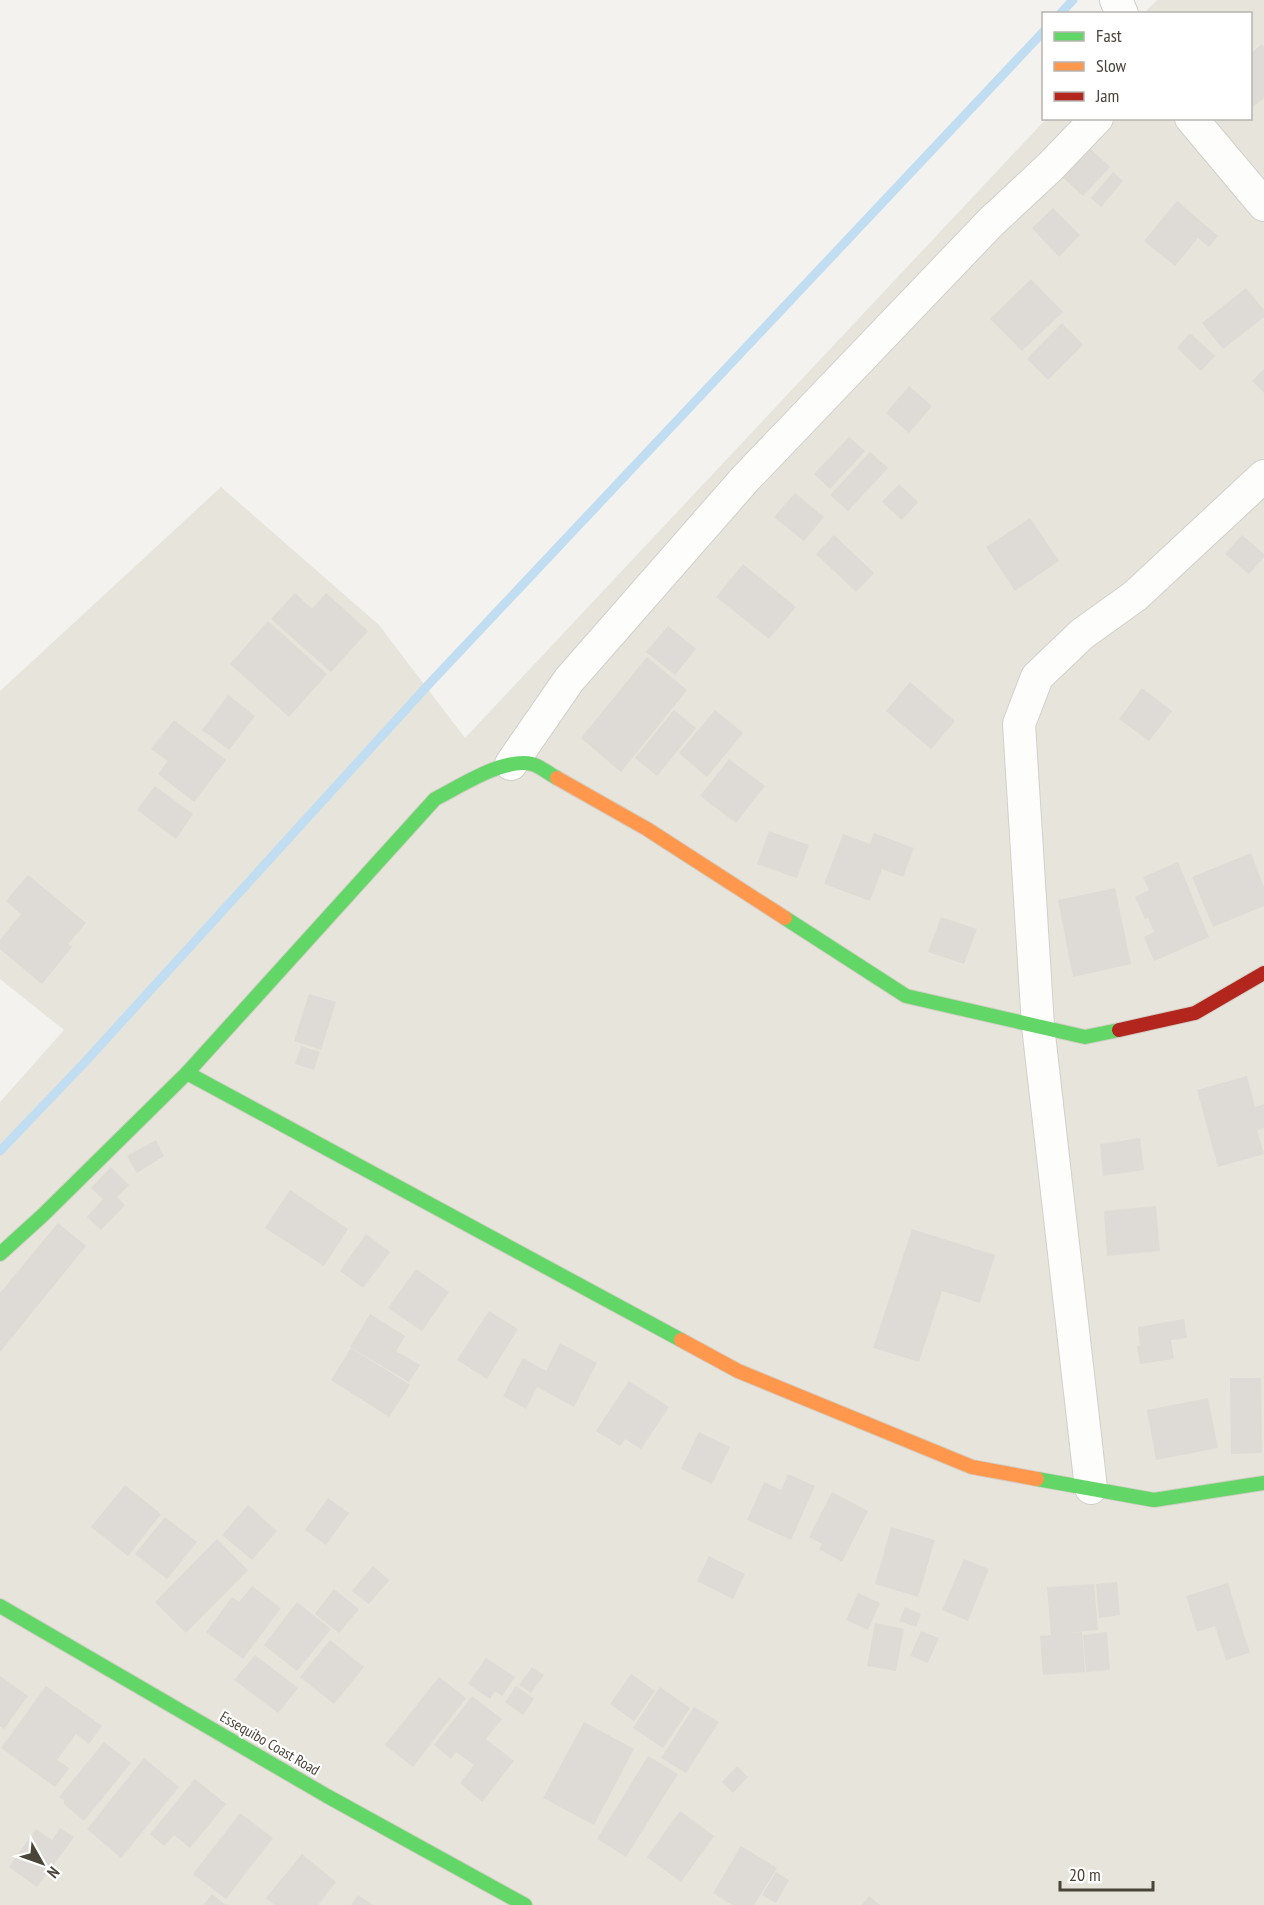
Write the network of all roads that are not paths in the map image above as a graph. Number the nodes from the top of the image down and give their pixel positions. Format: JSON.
{"nodes":[{"id":1,"x":1095,"y":120,"type":"edge"},
{"id":2,"x":1193,"y":120,"type":"edge"},
{"id":3,"x":1264,"y":205,"type":"edge"},
{"id":4,"x":1264,"y":476,"type":"edge"},
{"id":5,"x":511,"y":764,"type":"junction"},
{"id":6,"x":1264,"y":973,"type":"edge"},
{"id":7,"x":1038,"y":1026,"type":"junction"},
{"id":8,"x":188,"y":1073,"type":"junction"},
{"id":9,"x":0,"y":1254,"type":"edge"},
{"id":10,"x":1264,"y":1483,"type":"edge"},
{"id":11,"x":1091,"y":1488,"type":"junction"},
{"id":12,"x":0,"y":1606,"type":"edge"},
{"id":13,"x":525,"y":1905,"type":"edge"}],
"edges":[{"from":1,"to":5,"type":"street"},
{"from":2,"to":3,"type":"street"},
{"from":4,"to":7,"type":"street"},
{"from":5,"to":7,"type":"street"},
{"from":5,"to":8,"type":"street"},
{"from":6,"to":7,"type":"street"},
{"from":7,"to":11,"type":"street"},
{"from":8,"to":9,"type":"street"},
{"from":8,"to":11,"type":"street"},
{"from":10,"to":11,"type":"street"},
{"from":12,"to":13,"type":"street","name":"Essequibo Coast Road"}]}
